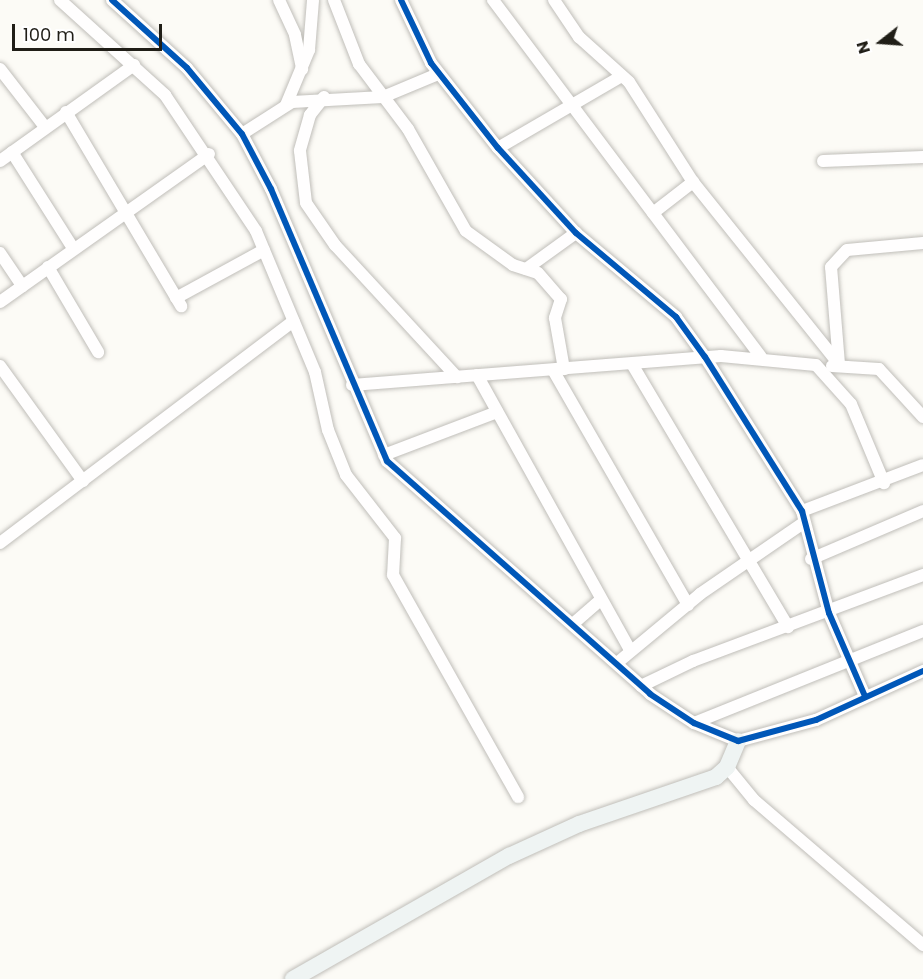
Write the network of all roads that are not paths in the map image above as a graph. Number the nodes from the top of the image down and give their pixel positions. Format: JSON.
{"nodes":[{"id":1,"x":60,"y":0,"type":"edge"},
{"id":2,"x":112,"y":0,"type":"edge"},
{"id":3,"x":279,"y":0,"type":"edge"},
{"id":4,"x":313,"y":0,"type":"edge"},
{"id":5,"x":334,"y":0,"type":"edge"},
{"id":6,"x":401,"y":0,"type":"edge"},
{"id":7,"x":492,"y":0,"type":"edge"},
{"id":8,"x":554,"y":0,"type":"edge"},
{"id":9,"x":134,"y":65,"type":"junction"},
{"id":10,"x":0,"y":69,"type":"edge"},
{"id":11,"x":302,"y":70,"type":"junction"},
{"id":12,"x":438,"y":74,"type":"junction"},
{"id":13,"x":620,"y":76,"type":"junction"},
{"id":14,"x":324,"y":97,"type":"junction"},
{"id":15,"x":383,"y":97,"type":"junction"},
{"id":16,"x":286,"y":105,"type":"junction"},
{"id":17,"x":570,"y":108,"type":"junction"},
{"id":18,"x":66,"y":112,"type":"junction"},
{"id":19,"x":45,"y":127,"type":"junction"},
{"id":20,"x":242,"y":134,"type":"junction"},
{"id":21,"x":498,"y":148,"type":"junction"},
{"id":22,"x":12,"y":152,"type":"junction"},
{"id":23,"x":209,"y":154,"type":"junction"},
{"id":24,"x":923,"y":157,"type":"edge"},
{"id":25,"x":0,"y":161,"type":"edge"},
{"id":26,"x":823,"y":161,"type":"dead end"},
{"id":27,"x":693,"y":182,"type":"junction"},
{"id":28,"x":123,"y":210,"type":"junction"},
{"id":29,"x":652,"y":213,"type":"junction"},
{"id":30,"x":576,"y":233,"type":"junction"},
{"id":31,"x":923,"y":243,"type":"edge"},
{"id":32,"x":74,"y":248,"type":"junction"},
{"id":33,"x":264,"y":250,"type":"junction"},
{"id":34,"x":0,"y":253,"type":"edge"},
{"id":35,"x":48,"y":267,"type":"junction"},
{"id":36,"x":526,"y":269,"type":"junction"},
{"id":37,"x":22,"y":286,"type":"junction"},
{"id":38,"x":0,"y":302,"type":"edge"},
{"id":39,"x":294,"y":321,"type":"junction"},
{"id":40,"x":98,"y":352,"type":"dead end"},
{"id":41,"x":705,"y":357,"type":"junction"},
{"id":42,"x":761,"y":357,"type":"junction"},
{"id":43,"x":633,"y":364,"type":"junction"},
{"id":44,"x":839,"y":364,"type":"junction"},
{"id":45,"x":0,"y":366,"type":"edge"},
{"id":46,"x":820,"y":368,"type":"junction"},
{"id":47,"x":558,"y":369,"type":"junction"},
{"id":48,"x":477,"y":375,"type":"junction"},
{"id":49,"x":457,"y":377,"type":"junction"},
{"id":50,"x":352,"y":385,"type":"junction"},
{"id":51,"x":497,"y":412,"type":"junction"},
{"id":52,"x":923,"y":417,"type":"edge"},
{"id":53,"x":384,"y":454,"type":"junction"},
{"id":54,"x":923,"y":465,"type":"edge"},
{"id":55,"x":83,"y":481,"type":"junction"},
{"id":56,"x":884,"y":483,"type":"junction"},
{"id":57,"x":923,"y":511,"type":"edge"},
{"id":58,"x":802,"y":517,"type":"junction"},
{"id":59,"x":0,"y":543,"type":"edge"},
{"id":60,"x":812,"y":559,"type":"junction"},
{"id":61,"x":747,"y":563,"type":"junction"},
{"id":62,"x":923,"y":575,"type":"edge"},
{"id":63,"x":600,"y":600,"type":"junction"},
{"id":64,"x":688,"y":605,"type":"junction"},
{"id":65,"x":829,"y":613,"type":"junction"},
{"id":66,"x":574,"y":623,"type":"junction"},
{"id":67,"x":788,"y":627,"type":"junction"},
{"id":68,"x":923,"y":632,"type":"edge"},
{"id":69,"x":630,"y":648,"type":"junction"},
{"id":70,"x":846,"y":661,"type":"junction"},
{"id":71,"x":617,"y":663,"type":"junction"},
{"id":72,"x":923,"y":672,"type":"edge"},
{"id":73,"x":641,"y":686,"type":"junction"},
{"id":74,"x":865,"y":696,"type":"junction"},
{"id":75,"x":694,"y":723,"type":"junction"},
{"id":76,"x":738,"y":741,"type":"junction"},
{"id":77,"x":727,"y":767,"type":"junction"},
{"id":78,"x":518,"y":797,"type":"dead end"},
{"id":79,"x":923,"y":945,"type":"edge"},
{"id":80,"x":293,"y":979,"type":"edge"}],
"edges":[{"from":1,"to":9,"type":"street"},
{"from":2,"to":20,"type":"street"},
{"from":3,"to":11,"type":"street"},
{"from":4,"to":11,"type":"street"},
{"from":5,"to":15,"type":"street"},
{"from":6,"to":12,"type":"street"},
{"from":7,"to":17,"type":"street"},
{"from":8,"to":13,"type":"street"},
{"from":9,"to":18,"type":"street"},
{"from":9,"to":23,"type":"street"},
{"from":10,"to":19,"type":"street"},
{"from":11,"to":16,"type":"street"},
{"from":12,"to":15,"type":"street"},
{"from":12,"to":21,"type":"street"},
{"from":13,"to":17,"type":"street"},
{"from":13,"to":27,"type":"street"},
{"from":14,"to":15,"type":"street"},
{"from":14,"to":16,"type":"street"},
{"from":14,"to":49,"type":"street"},
{"from":15,"to":36,"type":"street"},
{"from":16,"to":20,"type":"street"},
{"from":17,"to":21,"type":"street"},
{"from":17,"to":29,"type":"street"},
{"from":18,"to":19,"type":"street"},
{"from":18,"to":28,"type":"street"},
{"from":19,"to":22,"type":"street"},
{"from":20,"to":50,"type":"street"},
{"from":21,"to":30,"type":"street"},
{"from":22,"to":25,"type":"street"},
{"from":22,"to":32,"type":"street"},
{"from":23,"to":28,"type":"street"},
{"from":23,"to":33,"type":"street"},
{"from":24,"to":26,"type":"street"},
{"from":27,"to":29,"type":"street"},
{"from":27,"to":44,"type":"street"},
{"from":28,"to":32,"type":"street"},
{"from":28,"to":33,"type":"street"},
{"from":29,"to":42,"type":"street"},
{"from":30,"to":36,"type":"street"},
{"from":30,"to":41,"type":"street"},
{"from":31,"to":44,"type":"street"},
{"from":32,"to":35,"type":"street"},
{"from":33,"to":39,"type":"street"},
{"from":34,"to":37,"type":"street"},
{"from":35,"to":37,"type":"street"},
{"from":35,"to":40,"type":"street"},
{"from":36,"to":47,"type":"street"},
{"from":37,"to":38,"type":"street"},
{"from":39,"to":55,"type":"street"},
{"from":39,"to":78,"type":"street"},
{"from":41,"to":42,"type":"street"},
{"from":41,"to":43,"type":"street"},
{"from":41,"to":58,"type":"street"},
{"from":42,"to":46,"type":"street"},
{"from":43,"to":47,"type":"street"},
{"from":43,"to":61,"type":"street"},
{"from":44,"to":46,"type":"street"},
{"from":44,"to":52,"type":"street"},
{"from":45,"to":55,"type":"street"},
{"from":46,"to":56,"type":"street"},
{"from":47,"to":48,"type":"street"},
{"from":47,"to":64,"type":"street"},
{"from":48,"to":49,"type":"street"},
{"from":48,"to":51,"type":"street"},
{"from":49,"to":50,"type":"street"},
{"from":50,"to":53,"type":"street"},
{"from":51,"to":53,"type":"street"},
{"from":51,"to":63,"type":"street"},
{"from":53,"to":66,"type":"street"},
{"from":54,"to":56,"type":"street"},
{"from":55,"to":59,"type":"street"},
{"from":56,"to":58,"type":"street"},
{"from":57,"to":60,"type":"street"},
{"from":58,"to":60,"type":"street"},
{"from":58,"to":61,"type":"street"},
{"from":60,"to":65,"type":"street"},
{"from":61,"to":64,"type":"street"},
{"from":61,"to":67,"type":"street"},
{"from":62,"to":65,"type":"street"},
{"from":63,"to":66,"type":"street"},
{"from":63,"to":69,"type":"street"},
{"from":64,"to":69,"type":"street"},
{"from":65,"to":67,"type":"street"},
{"from":65,"to":70,"type":"street"},
{"from":66,"to":71,"type":"street"},
{"from":67,"to":73,"type":"street"},
{"from":68,"to":70,"type":"street"},
{"from":69,"to":71,"type":"street"},
{"from":70,"to":74,"type":"street"},
{"from":70,"to":75,"type":"street"},
{"from":71,"to":73,"type":"street"},
{"from":72,"to":74,"type":"street"},
{"from":73,"to":75,"type":"street"},
{"from":74,"to":76,"type":"street"},
{"from":75,"to":76,"type":"street"},
{"from":76,"to":77,"type":"main road"},
{"from":77,"to":79,"type":"street"},
{"from":77,"to":80,"type":"main road"}]}
